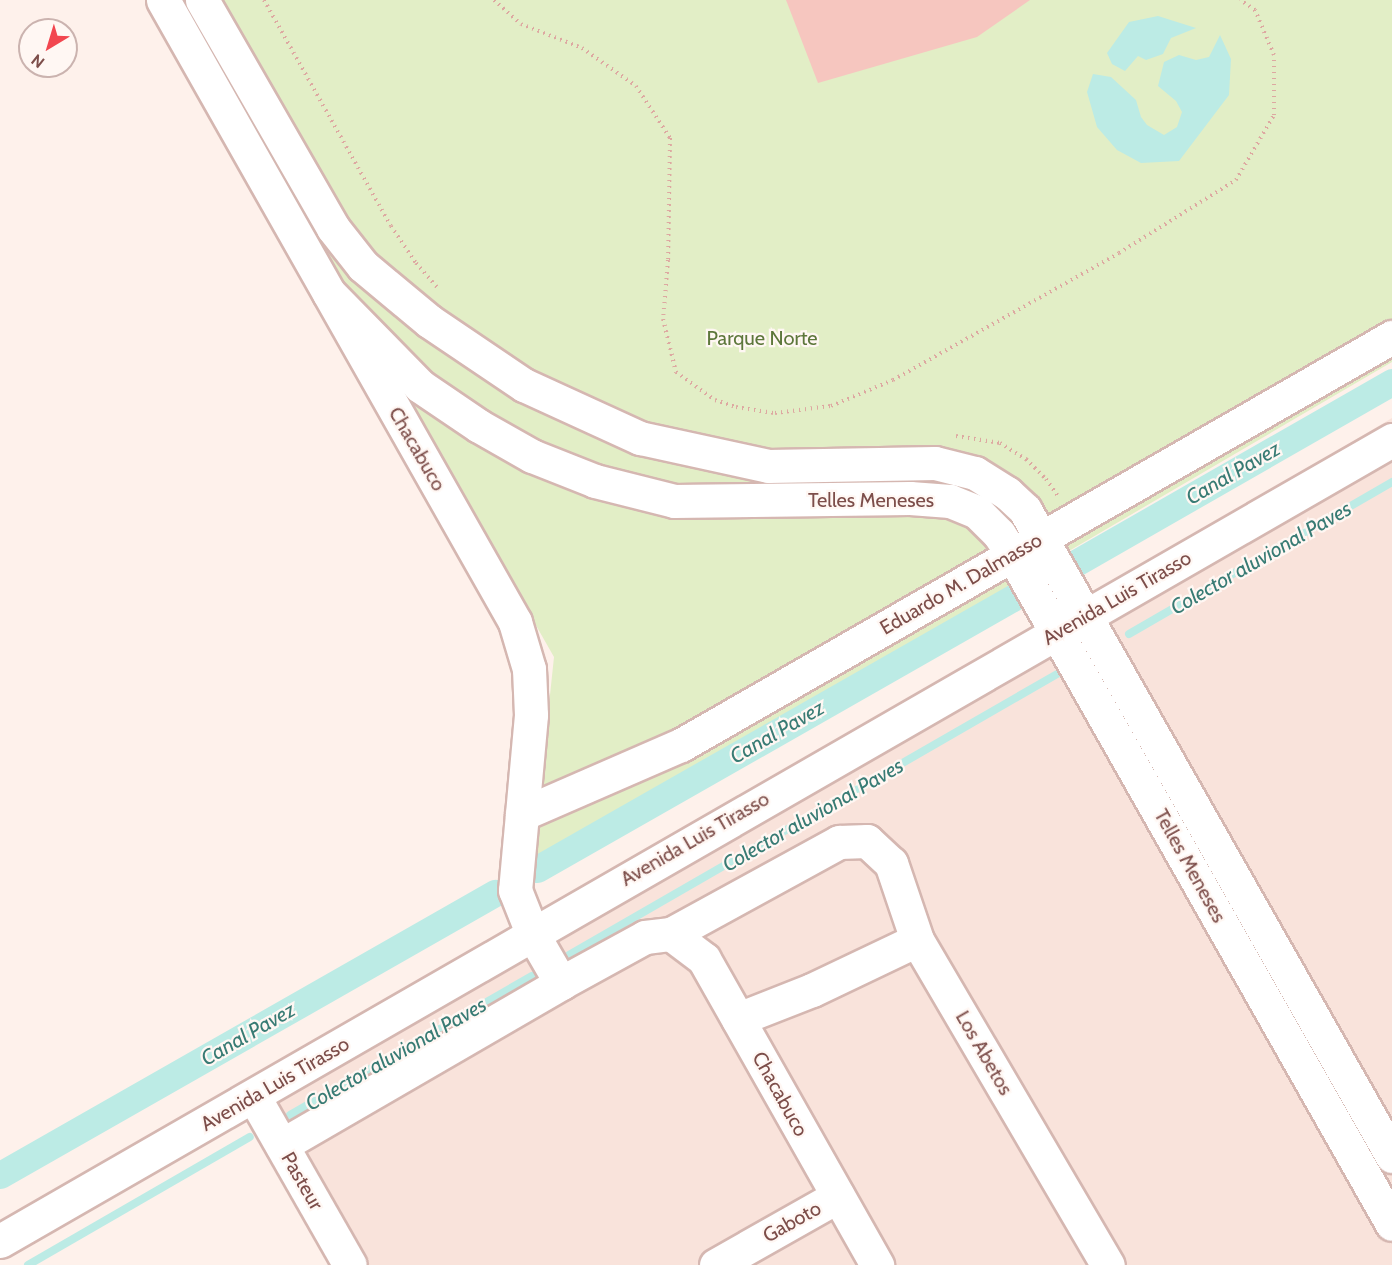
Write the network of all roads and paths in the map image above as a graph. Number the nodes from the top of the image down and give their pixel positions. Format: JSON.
{"nodes":[{"id":1,"x":163,"y":0,"type":"edge"},
{"id":2,"x":202,"y":0,"type":"edge"},
{"id":3,"x":264,"y":0,"type":"edge"},
{"id":4,"x":494,"y":0,"type":"edge"},
{"id":5,"x":1240,"y":0,"type":"edge"},
{"id":6,"x":329,"y":293,"type":"junction"},
{"id":7,"x":444,"y":294,"type":"dead end"},
{"id":8,"x":1392,"y":337,"type":"edge"},
{"id":9,"x":949,"y":436,"type":"dead end"},
{"id":10,"x":1392,"y":440,"type":"edge"},
{"id":11,"x":1074,"y":519,"type":"junction"},
{"id":12,"x":1043,"y":537,"type":"junction"},
{"id":13,"x":1012,"y":554,"type":"junction"},
{"id":14,"x":1087,"y":615,"type":"junction"},
{"id":15,"x":1058,"y":632,"type":"junction"},
{"id":16,"x":522,"y":814,"type":"junction"},
{"id":17,"x":532,"y":933,"type":"junction"},
{"id":18,"x":671,"y":934,"type":"junction"},
{"id":19,"x":917,"y":940,"type":"junction"},
{"id":20,"x":561,"y":983,"type":"junction"},
{"id":21,"x":738,"y":1020,"type":"junction"},
{"id":22,"x":254,"y":1097,"type":"junction"},
{"id":23,"x":282,"y":1145,"type":"junction"},
{"id":24,"x":1392,"y":1156,"type":"edge"},
{"id":25,"x":838,"y":1196,"type":"junction"},
{"id":26,"x":1392,"y":1224,"type":"edge"},
{"id":27,"x":0,"y":1241,"type":"edge"},
{"id":28,"x":350,"y":1265,"type":"edge"},
{"id":29,"x":716,"y":1265,"type":"edge"},
{"id":30,"x":877,"y":1265,"type":"edge"},
{"id":31,"x":1108,"y":1265,"type":"edge"}],
"edges":[{"from":1,"to":6,"type":"street","name":"Chacabuco"},
{"from":2,"to":12,"type":"street","name":"Telles Meneses"},
{"from":3,"to":7,"type":"path"},
{"from":4,"to":5,"type":"path"},
{"from":6,"to":13,"type":"street","name":"Telles Meneses"},
{"from":6,"to":16,"type":"street","name":"Chacabuco"},
{"from":8,"to":11,"type":"street","name":"Eduardo M. Dalmasso"},
{"from":9,"to":11,"type":"path"},
{"from":10,"to":14,"type":"street","name":"Avenida Luis Tirasso"},
{"from":11,"to":12,"type":"street","name":"Eduardo M. Dalmasso"},
{"from":12,"to":13,"type":"street","name":"Eduardo M. Dalmasso"},
{"from":12,"to":14,"type":"street","name":"Telles Meneses"},
{"from":13,"to":15,"type":"street","name":"Telles Meneses"},
{"from":13,"to":16,"type":"street","name":"Eduardo M. Dalmasso"},
{"from":14,"to":15,"type":"street","name":"Avenida Luis Tirasso"},
{"from":14,"to":24,"type":"street","name":"Telles Meneses"},
{"from":15,"to":17,"type":"street","name":"Avenida Luis Tirasso"},
{"from":15,"to":26,"type":"street","name":"Telles Meneses"},
{"from":16,"to":17,"type":"street","name":"Chacabuco"},
{"from":17,"to":20,"type":"street","name":"Chacabuco"},
{"from":17,"to":22,"type":"street","name":"Avenida Luis Tirasso"},
{"from":18,"to":19,"type":"street","name":"Los Abetos"},
{"from":18,"to":20,"type":"street"},
{"from":18,"to":21,"type":"street","name":"Chacabuco"},
{"from":19,"to":21,"type":"street"},
{"from":19,"to":31,"type":"street","name":"Los Abetos"},
{"from":20,"to":23,"type":"street"},
{"from":21,"to":25,"type":"street","name":"Chacabuco"},
{"from":22,"to":23,"type":"street","name":"Pasteur"},
{"from":22,"to":27,"type":"street","name":"Avenida Luis Tirasso"},
{"from":23,"to":28,"type":"street","name":"Pasteur"},
{"from":25,"to":29,"type":"street","name":"Gaboto"},
{"from":25,"to":30,"type":"street","name":"Chacabuco"}]}
